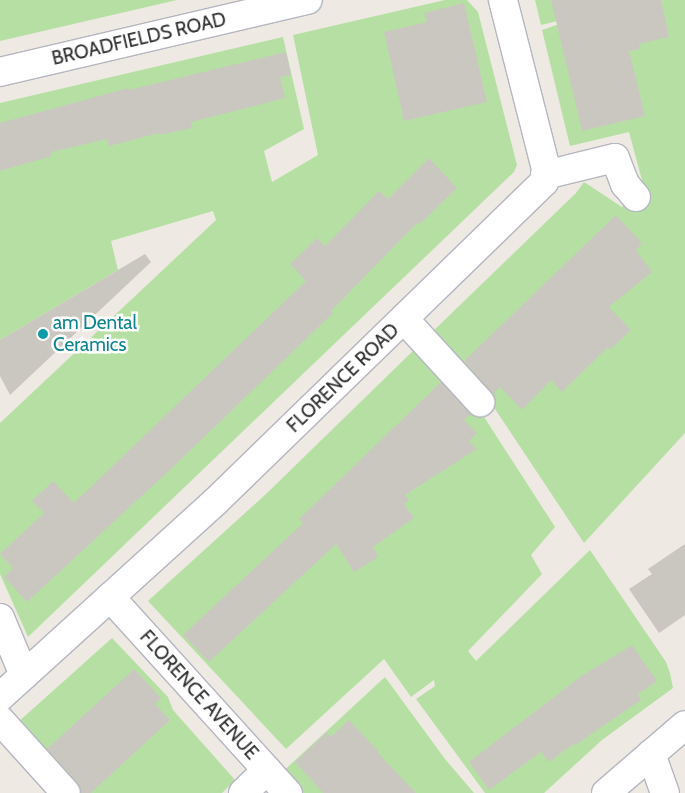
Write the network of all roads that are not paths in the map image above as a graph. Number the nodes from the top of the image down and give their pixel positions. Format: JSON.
{"nodes":[{"id":1,"x":308,"y":0,"type":"edge"},
{"id":2,"x":503,"y":0,"type":"edge"},
{"id":3,"x":0,"y":72,"type":"edge"},
{"id":4,"x":545,"y":176,"type":"junction"},
{"id":5,"x":636,"y":197,"type":"dead end"},
{"id":6,"x":404,"y":319,"type":"junction"},
{"id":7,"x":480,"y":402,"type":"dead end"},
{"id":8,"x":110,"y":597,"type":"junction"},
{"id":9,"x":0,"y":618,"type":"edge"},
{"id":10,"x":24,"y":675,"type":"junction"},
{"id":11,"x":0,"y":697,"type":"edge"},
{"id":12,"x":0,"y":720,"type":"edge"},
{"id":13,"x":685,"y":725,"type":"edge"},
{"id":14,"x":651,"y":754,"type":"junction"},
{"id":15,"x":268,"y":770,"type":"junction"},
{"id":16,"x":66,"y":793,"type":"edge"},
{"id":17,"x":243,"y":793,"type":"edge"},
{"id":18,"x":288,"y":793,"type":"edge"},
{"id":19,"x":606,"y":793,"type":"edge"},
{"id":20,"x":665,"y":793,"type":"edge"}],
"edges":[{"from":1,"to":3,"type":"street","name":"BROADFIELDS ROAD"},
{"from":2,"to":4,"type":"street"},
{"from":4,"to":5,"type":"street"},
{"from":4,"to":6,"type":"street","name":"FLORENCE ROAD"},
{"from":6,"to":7,"type":"street"},
{"from":6,"to":8,"type":"street","name":"FLORENCE ROAD"},
{"from":8,"to":10,"type":"street","name":"FLORENCE ROAD"},
{"from":8,"to":15,"type":"street","name":"FLORENCE AVENUE"},
{"from":9,"to":10,"type":"street"},
{"from":10,"to":11,"type":"street","name":"FLORENCE ROAD"},
{"from":12,"to":16,"type":"street"},
{"from":13,"to":14,"type":"street"},
{"from":14,"to":19,"type":"street"},
{"from":14,"to":20,"type":"street"},
{"from":15,"to":17,"type":"street"},
{"from":15,"to":18,"type":"street","name":"FLORENCE AVENUE"}]}
